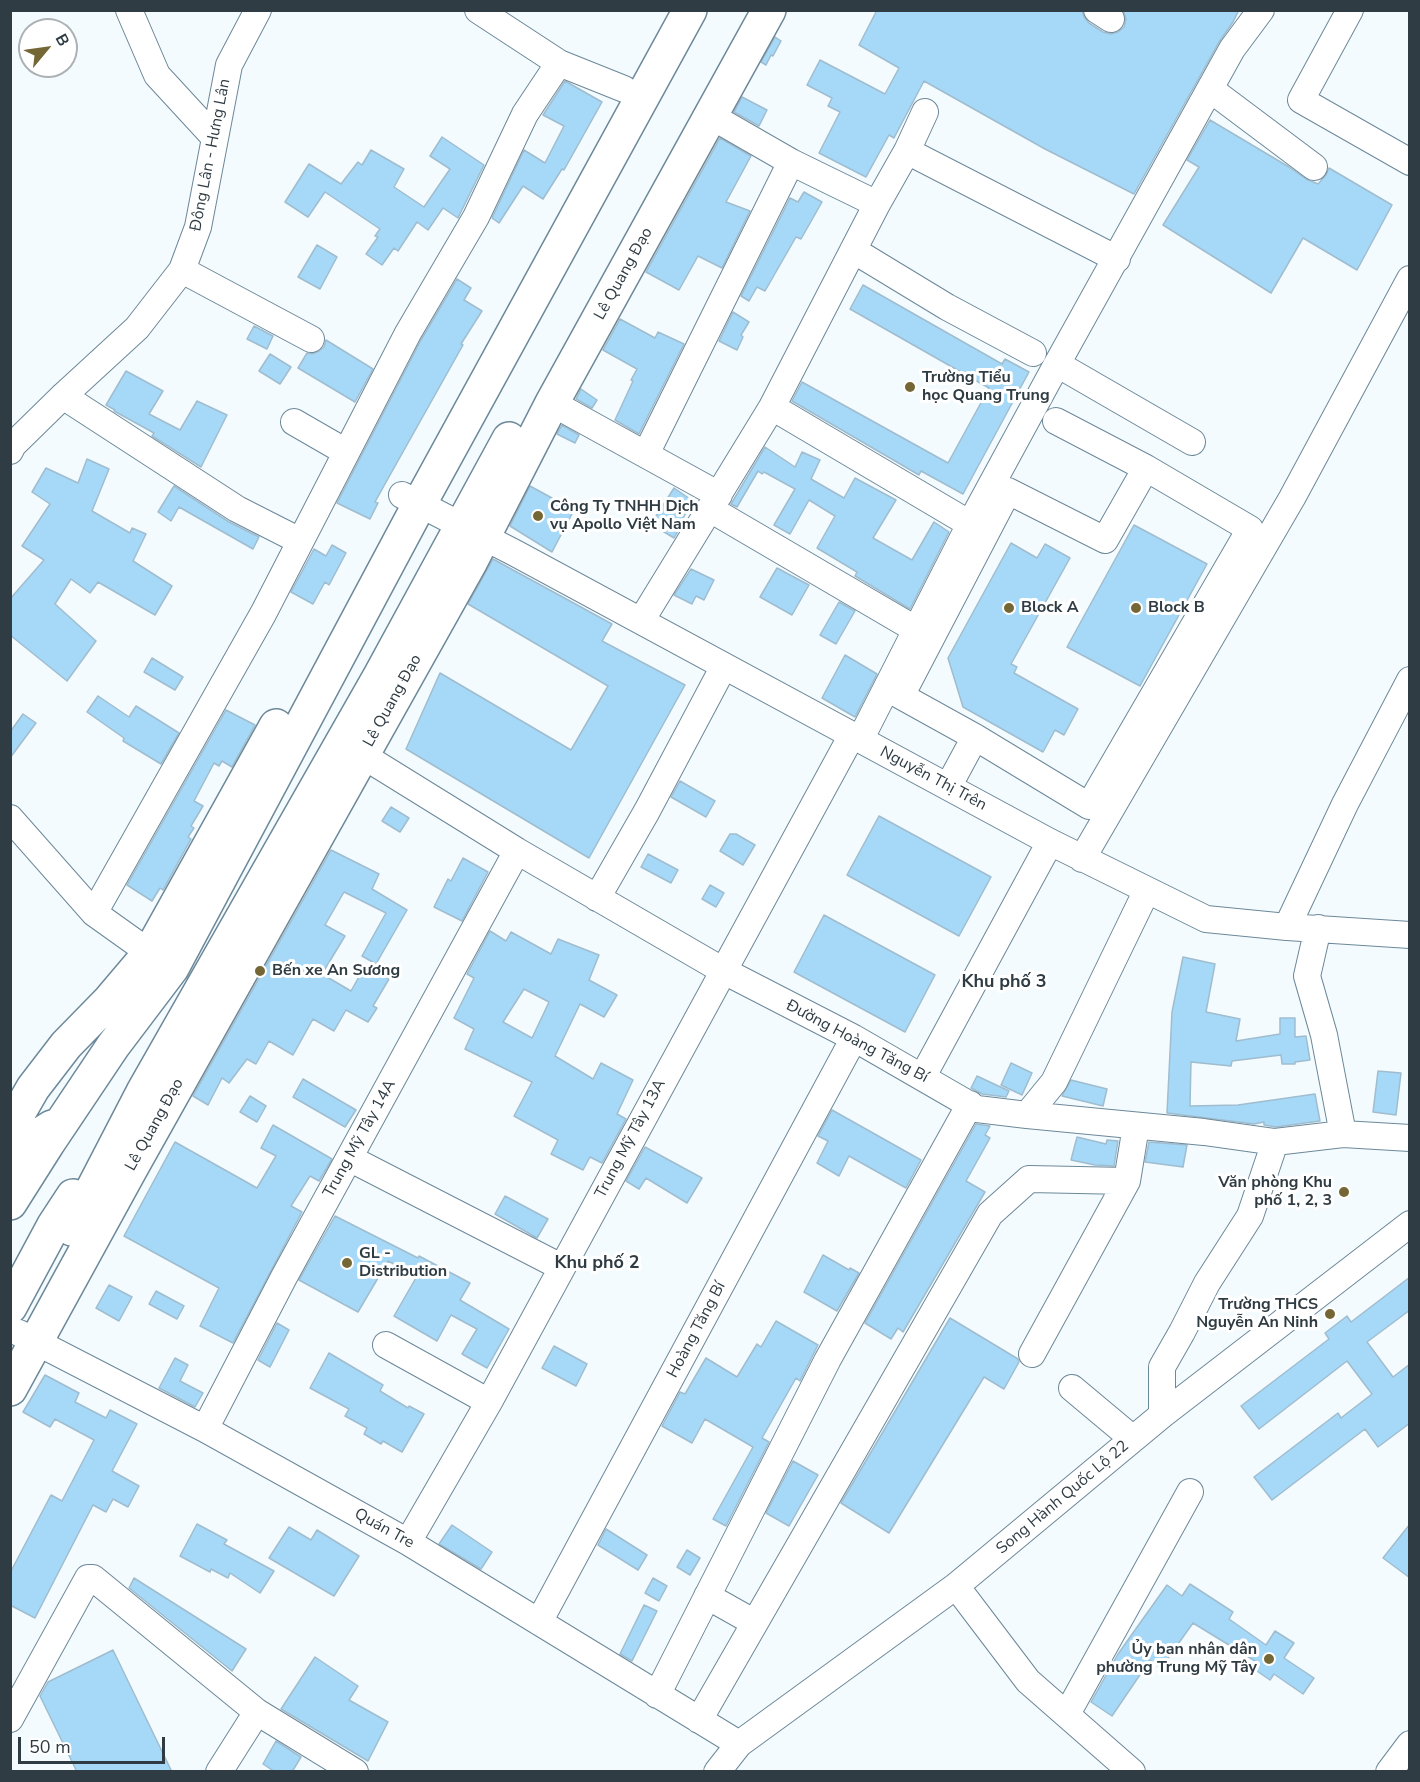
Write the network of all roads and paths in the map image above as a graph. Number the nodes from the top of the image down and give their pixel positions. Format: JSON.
{"nodes":[{"id":1,"x":129,"y":10,"type":"edge"},
{"id":2,"x":258,"y":10,"type":"edge"},
{"id":3,"x":478,"y":10,"type":"edge"},
{"id":4,"x":667,"y":10,"type":"edge"},
{"id":5,"x":690,"y":10,"type":"edge"},
{"id":6,"x":748,"y":10,"type":"edge"},
{"id":7,"x":769,"y":10,"type":"edge"},
{"id":8,"x":1261,"y":10,"type":"edge"},
{"id":9,"x":1350,"y":10,"type":"edge"},
{"id":10,"x":559,"y":63,"type":"junction"},
{"id":11,"x":624,"y":89,"type":"junction"},
{"id":12,"x":1210,"y":89,"type":"junction"},
{"id":13,"x":925,"y":112,"type":"dead end"},
{"id":14,"x":711,"y":116,"type":"junction"},
{"id":15,"x":215,"y":138,"type":"junction"},
{"id":16,"x":907,"y":151,"type":"junction"},
{"id":17,"x":791,"y":162,"type":"junction"},
{"id":18,"x":1410,"y":162,"type":"edge"},
{"id":19,"x":1314,"y":167,"type":"dead end"},
{"id":20,"x":877,"y":204,"type":"junction"},
{"id":21,"x":853,"y":250,"type":"junction"},
{"id":22,"x":1117,"y":259,"type":"junction"},
{"id":23,"x":182,"y":270,"type":"junction"},
{"id":24,"x":1410,"y":279,"type":"edge"},
{"id":25,"x":310,"y":339,"type":"dead end"},
{"id":26,"x":1033,"y":353,"type":"dead end"},
{"id":27,"x":1057,"y":364,"type":"junction"},
{"id":28,"x":63,"y":396,"type":"junction"},
{"id":29,"x":552,"y":403,"type":"junction"},
{"id":30,"x":772,"y":407,"type":"junction"},
{"id":31,"x":1056,"y":421,"type":"dead end"},
{"id":32,"x":294,"y":422,"type":"dead end"},
{"id":33,"x":1192,"y":441,"type":"dead end"},
{"id":34,"x":10,"y":451,"type":"edge"},
{"id":35,"x":346,"y":452,"type":"junction"},
{"id":36,"x":646,"y":454,"type":"junction"},
{"id":37,"x":1146,"y":468,"type":"junction"},
{"id":38,"x":411,"y":499,"type":"junction"},
{"id":39,"x":715,"y":502,"type":"junction"},
{"id":40,"x":970,"y":524,"type":"junction"},
{"id":41,"x":472,"y":531,"type":"junction"},
{"id":42,"x":300,"y":541,"type":"junction"},
{"id":43,"x":641,"y":621,"type":"junction"},
{"id":44,"x":915,"y":629,"type":"junction"},
{"id":45,"x":724,"y":666,"type":"junction"},
{"id":46,"x":1410,"y":680,"type":"edge"},
{"id":47,"x":391,"y":681,"type":"junction"},
{"id":48,"x":856,"y":737,"type":"junction"},
{"id":49,"x":975,"y":737,"type":"junction"},
{"id":50,"x":362,"y":755,"type":"junction"},
{"id":51,"x":948,"y":787,"type":"junction"},
{"id":52,"x":10,"y":818,"type":"edge"},
{"id":53,"x":1050,"y":842,"type":"junction"},
{"id":54,"x":517,"y":851,"type":"junction"},
{"id":55,"x":1082,"y":859,"type":"junction"},
{"id":56,"x":1147,"y":890,"type":"junction"},
{"id":57,"x":597,"y":898,"type":"junction"},
{"id":58,"x":94,"y":913,"type":"junction"},
{"id":59,"x":1287,"y":927,"type":"junction"},
{"id":60,"x":1318,"y":928,"type":"junction"},
{"id":61,"x":1410,"y":935,"type":"edge"},
{"id":62,"x":160,"y":961,"type":"junction"},
{"id":63,"x":722,"y":970,"type":"junction"},
{"id":64,"x":854,"y":1038,"type":"junction"},
{"id":65,"x":923,"y":1076,"type":"junction"},
{"id":66,"x":970,"y":1104,"type":"junction"},
{"id":67,"x":1026,"y":1115,"type":"junction"},
{"id":68,"x":63,"y":1119,"type":"junction"},
{"id":69,"x":1136,"y":1126,"type":"junction"},
{"id":70,"x":10,"y":1128,"type":"edge"},
{"id":71,"x":1343,"y":1134,"type":"junction"},
{"id":72,"x":1410,"y":1138,"type":"edge"},
{"id":73,"x":1275,"y":1142,"type":"junction"},
{"id":74,"x":10,"y":1154,"type":"edge"},
{"id":75,"x":349,"y":1158,"type":"junction"},
{"id":76,"x":1127,"y":1181,"type":"junction"},
{"id":77,"x":10,"y":1203,"type":"edge"},
{"id":78,"x":1410,"y":1224,"type":"edge"},
{"id":79,"x":561,"y":1267,"type":"junction"},
{"id":80,"x":19,"y":1333,"type":"edge"},
{"id":81,"x":386,"y":1345,"type":"dead end"},
{"id":82,"x":1032,"y":1354,"type":"dead end"},
{"id":83,"x":1072,"y":1388,"type":"dead end"},
{"id":84,"x":10,"y":1389,"type":"edge"},
{"id":85,"x":489,"y":1402,"type":"junction"},
{"id":86,"x":1162,"y":1416,"type":"junction"},
{"id":87,"x":205,"y":1429,"type":"junction"},
{"id":88,"x":1133,"y":1439,"type":"junction"},
{"id":89,"x":1190,"y":1492,"type":"dead end"},
{"id":90,"x":408,"y":1542,"type":"junction"},
{"id":91,"x":957,"y":1586,"type":"junction"},
{"id":92,"x":707,"y":1596,"type":"junction"},
{"id":93,"x":539,"y":1622,"type":"junction"},
{"id":94,"x":755,"y":1623,"type":"junction"},
{"id":95,"x":657,"y":1695,"type":"junction"},
{"id":96,"x":257,"y":1712,"type":"junction"},
{"id":97,"x":1067,"y":1714,"type":"junction"},
{"id":98,"x":10,"y":1719,"type":"edge"},
{"id":99,"x":699,"y":1720,"type":"junction"},
{"id":100,"x":738,"y":1744,"type":"junction"},
{"id":101,"x":1410,"y":1744,"type":"edge"},
{"id":102,"x":219,"y":1772,"type":"edge"},
{"id":103,"x":355,"y":1772,"type":"edge"},
{"id":104,"x":717,"y":1772,"type":"edge"},
{"id":105,"x":1131,"y":1772,"type":"edge"},
{"id":106,"x":1389,"y":1772,"type":"edge"}],
"edges":[{"from":1,"to":15,"type":"street"},
{"from":2,"to":15,"type":"street","name":"Đông Lân - Hưng Lân"},
{"from":3,"to":10,"type":"street"},
{"from":4,"to":11,"type":"highway"},
{"from":5,"to":38,"type":"highway"},
{"from":6,"to":41,"type":"highway","name":"Lê Quang Đạo"},
{"from":7,"to":14,"type":"highway","name":"Lê Quang Đạo"},
{"from":8,"to":12,"type":"street","name":"Trung Mỹ Tây 13A"},
{"from":9,"to":18,"type":"street"},
{"from":10,"to":11,"type":"street"},
{"from":10,"to":35,"type":"street"},
{"from":11,"to":38,"type":"highway"},
{"from":12,"to":19,"type":"street"},
{"from":12,"to":22,"type":"street","name":"Trung Mỹ Tây 13A"},
{"from":13,"to":16,"type":"street"},
{"from":14,"to":17,"type":"street"},
{"from":14,"to":29,"type":"highway","name":"Lê Quang Đạo"},
{"from":15,"to":23,"type":"street","name":"Đông Lân - Hưng Lân"},
{"from":16,"to":20,"type":"street"},
{"from":16,"to":22,"type":"street"},
{"from":17,"to":20,"type":"street"},
{"from":17,"to":36,"type":"street"},
{"from":20,"to":21,"type":"street"},
{"from":21,"to":26,"type":"street"},
{"from":21,"to":30,"type":"street"},
{"from":22,"to":27,"type":"street","name":"Trung Mỹ Tây 13A"},
{"from":23,"to":25,"type":"street"},
{"from":23,"to":28,"type":"street","name":"Đông Lân - Hưng Lân"},
{"from":24,"to":55,"type":"street"},
{"from":27,"to":33,"type":"street"},
{"from":27,"to":40,"type":"street","name":"Trung Mỹ Tây 13A"},
{"from":28,"to":34,"type":"street","name":"Đông Lân - Hưng Lân"},
{"from":28,"to":42,"type":"street"},
{"from":29,"to":36,"type":"street"},
{"from":29,"to":41,"type":"highway","name":"Lê Quang Đạo"},
{"from":30,"to":39,"type":"street"},
{"from":30,"to":40,"type":"street"},
{"from":31,"to":37,"type":"street"},
{"from":32,"to":35,"type":"street"},
{"from":35,"to":42,"type":"street"},
{"from":36,"to":39,"type":"street"},
{"from":37,"to":49,"type":"street"},
{"from":37,"to":49,"type":"street"},
{"from":38,"to":41,"type":"street","name":"Nguyễn Thị Trên"},
{"from":38,"to":62,"type":"highway"},
{"from":39,"to":43,"type":"street"},
{"from":39,"to":44,"type":"street"},
{"from":40,"to":44,"type":"street","name":"Trung Mỹ Tây 13A"},
{"from":41,"to":43,"type":"street","name":"Nguyễn Thị Trên"},
{"from":41,"to":47,"type":"highway","name":"Lê Quang Đạo"},
{"from":42,"to":58,"type":"street"},
{"from":43,"to":45,"type":"street","name":"Nguyễn Thị Trên"},
{"from":44,"to":48,"type":"street","name":"Trung Mỹ Tây 13A"},
{"from":45,"to":48,"type":"street","name":"Nguyễn Thị Trên"},
{"from":45,"to":57,"type":"street"},
{"from":46,"to":59,"type":"street"},
{"from":47,"to":50,"type":"highway","name":"Lê Quang Đạo"},
{"from":47,"to":80,"type":"highway","name":"Lê Quang Đạo"},
{"from":48,"to":51,"type":"street","name":"Nguyễn Thị Trên"},
{"from":48,"to":63,"type":"street","name":"Trung Mỹ Tây 13A"},
{"from":49,"to":51,"type":"street"},
{"from":50,"to":54,"type":"street","name":"Đường Hoàng Tăng Bí"},
{"from":50,"to":80,"type":"highway","name":"Lê Quang Đạo"},
{"from":51,"to":53,"type":"street","name":"Nguyễn Thị Trên"},
{"from":52,"to":58,"type":"street"},
{"from":53,"to":55,"type":"street","name":"Nguyễn Thị Trên"},
{"from":53,"to":65,"type":"street"},
{"from":54,"to":57,"type":"street","name":"Đường Hoàng Tăng Bí"},
{"from":54,"to":75,"type":"street","name":"Trung Mỹ Tây 14A"},
{"from":55,"to":56,"type":"street","name":"Nguyễn Thị Trên"},
{"from":56,"to":59,"type":"street","name":"Nguyễn Thị Trên"},
{"from":56,"to":67,"type":"street"},
{"from":57,"to":63,"type":"street","name":"Đường Hoàng Tăng Bí"},
{"from":58,"to":62,"type":"street"},
{"from":59,"to":60,"type":"street","name":"Nguyễn Thị Trên"},
{"from":60,"to":61,"type":"street","name":"Nguyễn Thị Trên"},
{"from":60,"to":71,"type":"street"},
{"from":62,"to":68,"type":"highway"},
{"from":62,"to":70,"type":"highway"},
{"from":63,"to":64,"type":"street","name":"Đường Hoàng Tăng Bí"},
{"from":63,"to":79,"type":"street","name":"Trung Mỹ Tây 13A"},
{"from":64,"to":65,"type":"street","name":"Đường Hoàng Tăng Bí"},
{"from":64,"to":93,"type":"street","name":"Hoàng Tăng Bí"},
{"from":65,"to":66,"type":"street","name":"Đường Hoàng Tăng Bí"},
{"from":66,"to":67,"type":"street","name":"Đường Hoàng Tăng Bí"},
{"from":66,"to":92,"type":"street"},
{"from":67,"to":69,"type":"street","name":"Đường Hoàng Tăng Bí"},
{"from":68,"to":74,"type":"highway"},
{"from":68,"to":77,"type":"highway"},
{"from":69,"to":73,"type":"street","name":"Đường Hoàng Tăng Bí"},
{"from":69,"to":76,"type":"street"},
{"from":71,"to":72,"type":"street","name":"Đường Hoàng Tăng Bí"},
{"from":71,"to":73,"type":"street","name":"Đường Hoàng Tăng Bí"},
{"from":73,"to":86,"type":"street"},
{"from":75,"to":79,"type":"street"},
{"from":75,"to":87,"type":"street","name":"Trung Mỹ Tây 14A"},
{"from":76,"to":82,"type":"street"},
{"from":76,"to":94,"type":"street"},
{"from":78,"to":86,"type":"street","name":"Song Hành Quốc Lộ 22"},
{"from":79,"to":85,"type":"street","name":"Trung Mỹ Tây 13A"},
{"from":80,"to":84,"type":"highway","name":"Lê Quang Đạo"},
{"from":80,"to":87,"type":"street","name":"Quán Tre"},
{"from":81,"to":85,"type":"street"},
{"from":83,"to":88,"type":"street"},
{"from":85,"to":90,"type":"street","name":"Trung Mỹ Tây 13A"},
{"from":86,"to":88,"type":"street","name":"Song Hành Quốc Lộ 22"},
{"from":87,"to":90,"type":"street","name":"Quán Tre"},
{"from":88,"to":91,"type":"street","name":"Song Hành Quốc Lộ 22"},
{"from":89,"to":97,"type":"street"},
{"from":90,"to":93,"type":"street","name":"Quán Tre"},
{"from":91,"to":97,"type":"street"},
{"from":91,"to":100,"type":"street","name":"Song Hành Quốc Lộ 22"},
{"from":92,"to":94,"type":"street"},
{"from":92,"to":95,"type":"street"},
{"from":93,"to":95,"type":"street","name":"Quán Tre"},
{"from":94,"to":99,"type":"street"},
{"from":95,"to":99,"type":"street","name":"Quán Tre"},
{"from":96,"to":98,"type":"street"},
{"from":96,"to":102,"type":"street"},
{"from":96,"to":103,"type":"street"},
{"from":97,"to":105,"type":"street"},
{"from":99,"to":100,"type":"street","name":"Quán Tre"},
{"from":100,"to":104,"type":"street","name":"Song Hành Quốc Lộ 22"},
{"from":101,"to":106,"type":"street"}]}
